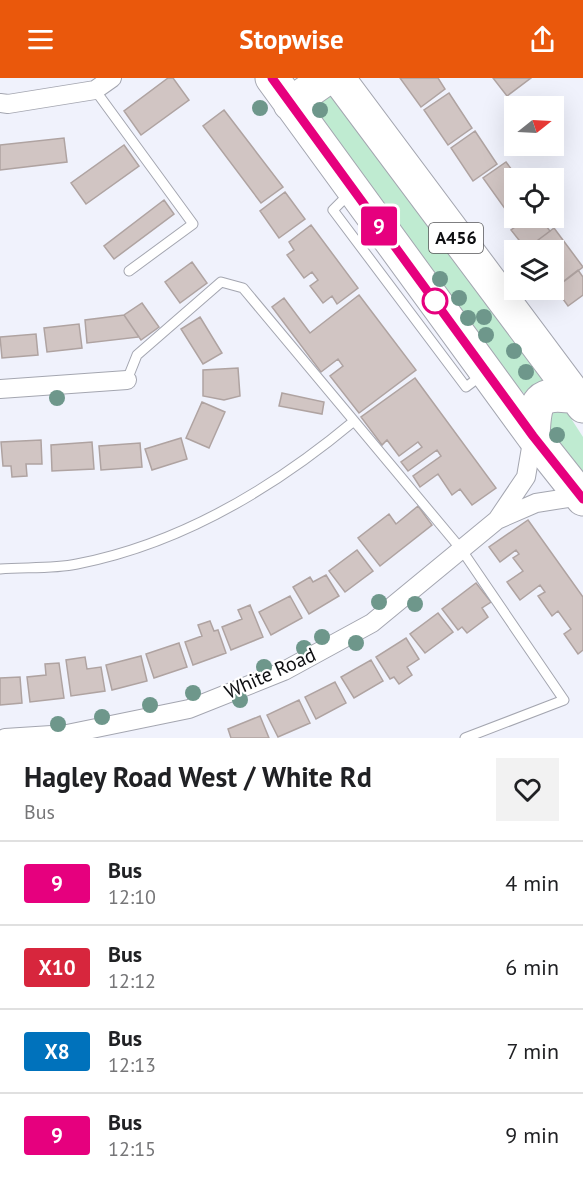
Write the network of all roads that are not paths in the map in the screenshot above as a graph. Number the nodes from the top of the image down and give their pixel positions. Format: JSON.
{"nodes":[{"id":1,"x":112,"y":78,"type":"edge"},
{"id":2,"x":272,"y":78,"type":"edge"},
{"id":3,"x":327,"y":78,"type":"edge"},
{"id":4,"x":338,"y":78,"type":"edge"},
{"id":5,"x":95,"y":90,"type":"junction"},
{"id":6,"x":0,"y":103,"type":"edge"},
{"id":7,"x":291,"y":104,"type":"junction"},
{"id":8,"x":129,"y":271,"type":"dead end"},
{"id":9,"x":127,"y":380,"type":"joint"},
{"id":10,"x":0,"y":389,"type":"edge"},
{"id":11,"x":580,"y":402,"type":"edge"},
{"id":12,"x":354,"y":421,"type":"junction"},
{"id":13,"x":533,"y":436,"type":"junction"},
{"id":14,"x":582,"y":497,"type":"edge"},
{"id":15,"x":496,"y":520,"type":"junction"},
{"id":16,"x":461,"y":549,"type":"junction"},
{"id":17,"x":0,"y":569,"type":"edge"},
{"id":18,"x":68,"y":736,"type":"edge"},
{"id":19,"x":5,"y":738,"type":"edge"},
{"id":20,"x":465,"y":738,"type":"edge"}],
"edges":[{"from":1,"to":5,"type":"street"},
{"from":2,"to":7,"type":"highway","number":"A456"},
{"from":3,"to":7,"type":"highway"},
{"from":4,"to":11,"type":"highway","number":"A456"},
{"from":5,"to":6,"type":"street"},
{"from":5,"to":8,"type":"lane"},
{"from":7,"to":13,"type":"highway","number":"A456"},
{"from":9,"to":10,"type":"street"},
{"from":9,"to":12,"type":"lane"},
{"from":11,"to":13,"type":"highway"},
{"from":12,"to":16,"type":"lane"},
{"from":12,"to":17,"type":"lane"},
{"from":13,"to":14,"type":"highway","number":"A456"},
{"from":13,"to":15,"type":"street","name":"White Road"},
{"from":14,"to":15,"type":"street","name":"White Road"},
{"from":15,"to":16,"type":"street","name":"White Road"},
{"from":16,"to":18,"type":"street","name":"White Road"},
{"from":16,"to":20,"type":"lane"},
{"from":18,"to":19,"type":"street","name":"White Road"}]}
